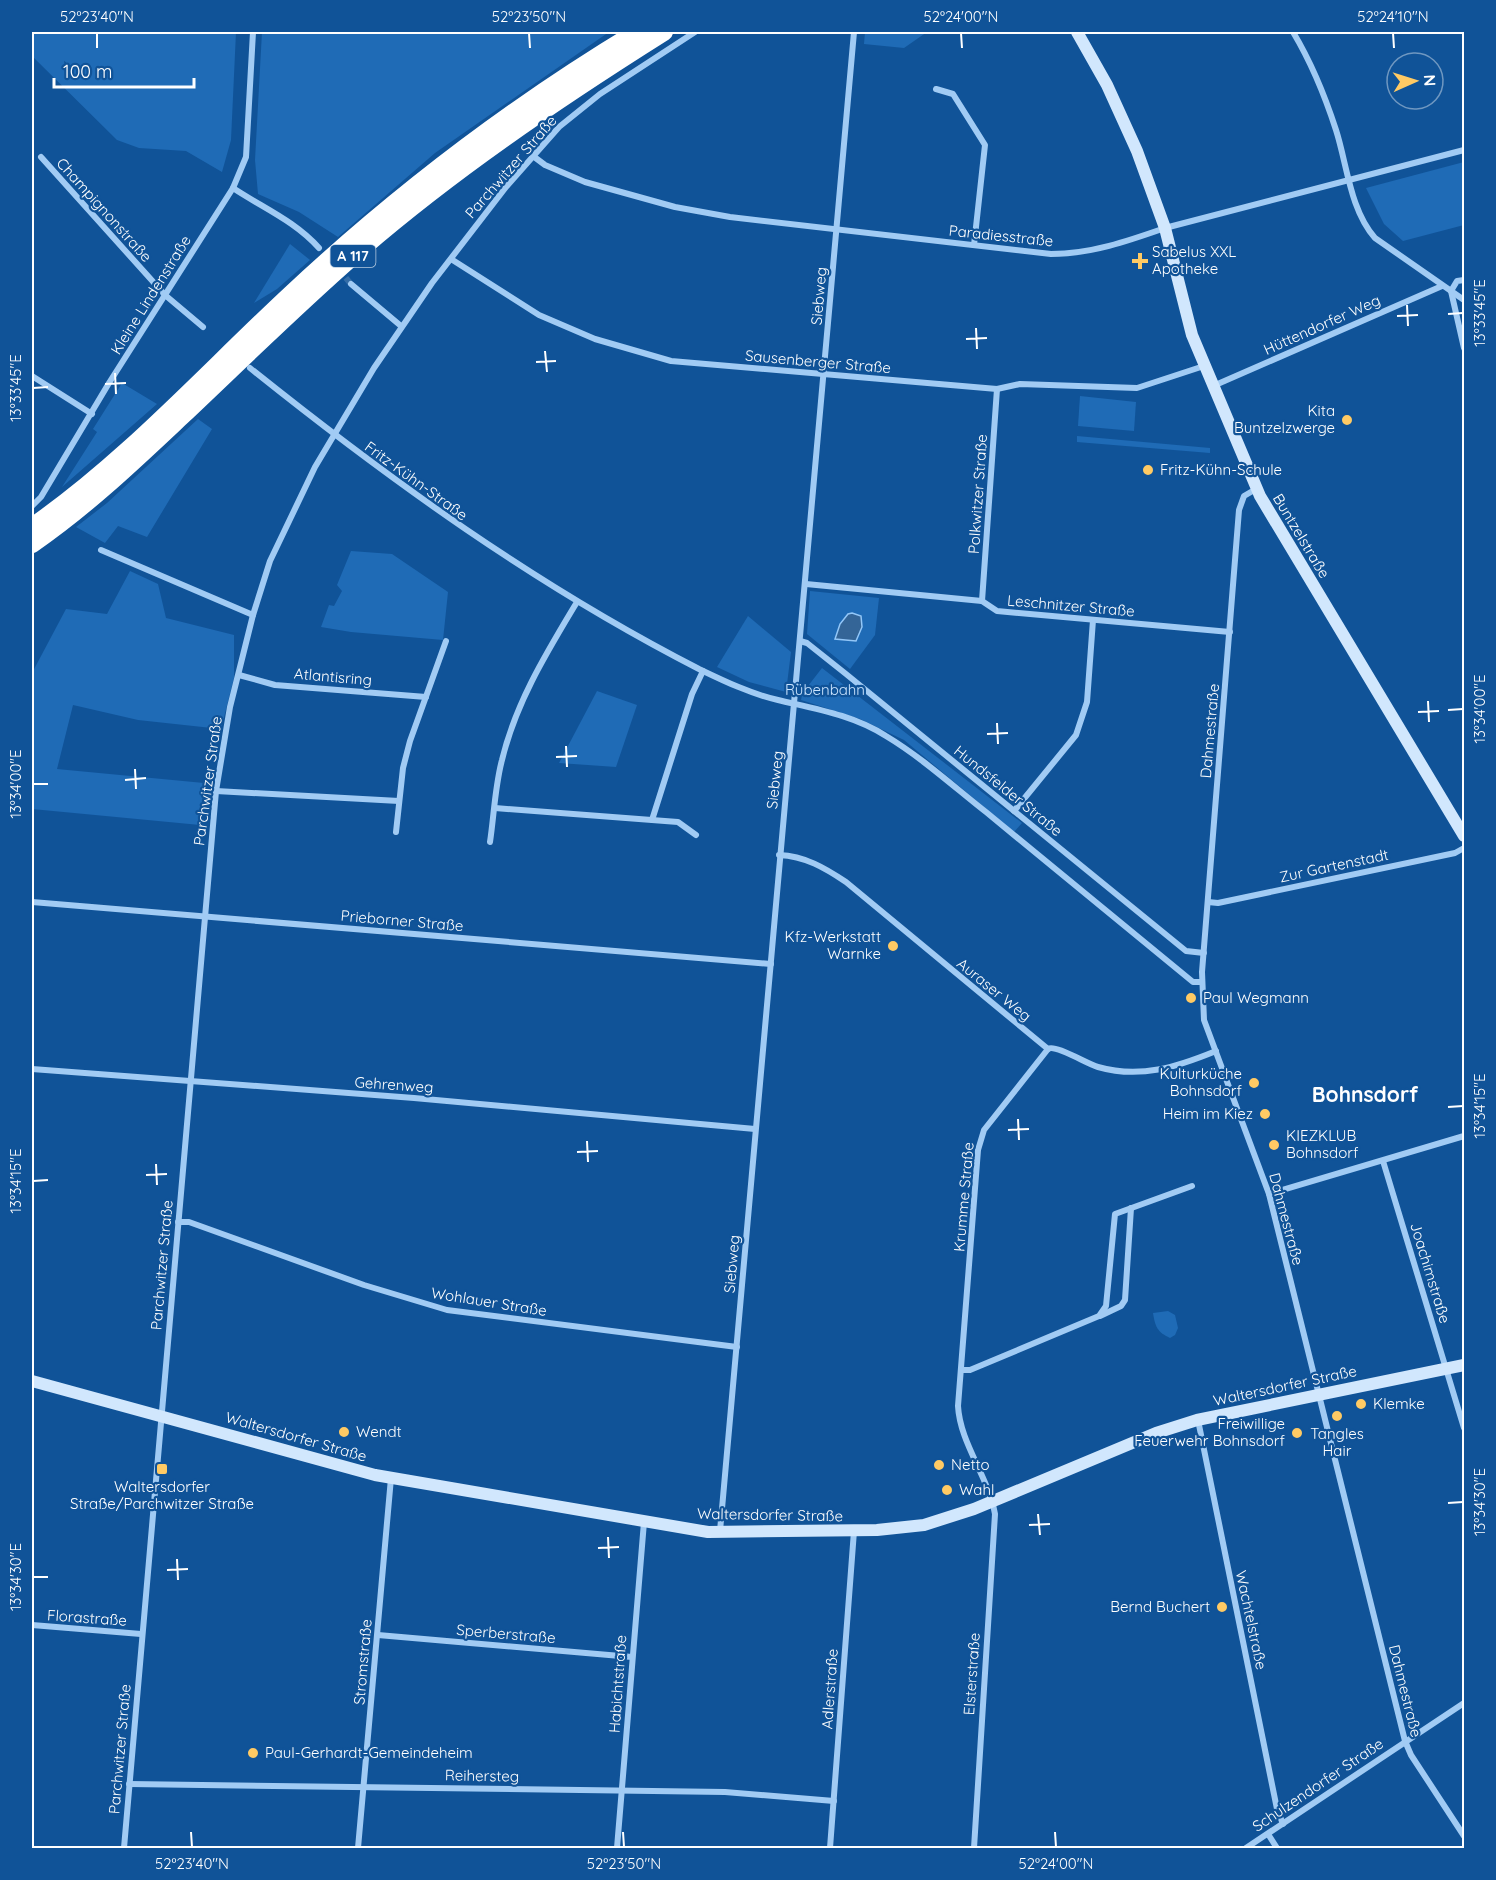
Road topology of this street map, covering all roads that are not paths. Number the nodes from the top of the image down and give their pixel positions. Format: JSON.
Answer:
{"nodes":[{"id":1,"x":253,"y":32,"type":"edge"},
{"id":2,"x":637,"y":32,"type":"edge"},
{"id":3,"x":664,"y":32,"type":"edge"},
{"id":4,"x":695,"y":32,"type":"edge"},
{"id":5,"x":854,"y":32,"type":"edge"},
{"id":6,"x":1077,"y":32,"type":"edge"},
{"id":7,"x":1293,"y":32,"type":"edge"},
{"id":8,"x":936,"y":89,"type":"dead end"},
{"id":9,"x":1464,"y":150,"type":"edge"},
{"id":10,"x":533,"y":156,"type":"junction"},
{"id":11,"x":41,"y":157,"type":"dead end"},
{"id":12,"x":1350,"y":181,"type":"junction"},
{"id":13,"x":233,"y":188,"type":"junction"},
{"id":14,"x":1165,"y":228,"type":"junction"},
{"id":15,"x":836,"y":230,"type":"junction"},
{"id":16,"x":974,"y":245,"type":"junction"},
{"id":17,"x":319,"y":249,"type":"dead end"},
{"id":18,"x":451,"y":259,"type":"junction"},
{"id":19,"x":1464,"y":279,"type":"edge"},
{"id":20,"x":351,"y":284,"type":"tunnel mouth"},
{"id":21,"x":1442,"y":286,"type":"junction"},
{"id":22,"x":1451,"y":291,"type":"junction"},
{"id":23,"x":165,"y":295,"type":"junction"},
{"id":24,"x":1464,"y":300,"type":"edge"},
{"id":25,"x":402,"y":326,"type":"junction"},
{"id":26,"x":203,"y":327,"type":"dead end"},
{"id":27,"x":1464,"y":348,"type":"edge"},
{"id":28,"x":1204,"y":366,"type":"junction"},
{"id":29,"x":249,"y":368,"type":"dead end"},
{"id":30,"x":824,"y":374,"type":"junction"},
{"id":31,"x":32,"y":376,"type":"edge"},
{"id":32,"x":1212,"y":387,"type":"junction"},
{"id":33,"x":997,"y":389,"type":"junction"},
{"id":34,"x":92,"y":414,"type":"junction"},
{"id":35,"x":333,"y":435,"type":"junction"},
{"id":36,"x":1256,"y":489,"type":"junction"},
{"id":37,"x":32,"y":506,"type":"edge"},
{"id":38,"x":32,"y":527,"type":"edge"},
{"id":39,"x":32,"y":544,"type":"edge"},
{"id":40,"x":102,"y":550,"type":"dead end"},
{"id":41,"x":806,"y":584,"type":"junction"},
{"id":42,"x":982,"y":601,"type":"junction"},
{"id":43,"x":577,"y":602,"type":"junction"},
{"id":44,"x":253,"y":615,"type":"junction"},
{"id":45,"x":1093,"y":620,"type":"junction"},
{"id":46,"x":1230,"y":632,"type":"junction"},
{"id":47,"x":446,"y":641,"type":"dead end"},
{"id":48,"x":800,"y":642,"type":"junction"},
{"id":49,"x":703,"y":671,"type":"junction"},
{"id":50,"x":238,"y":675,"type":"junction"},
{"id":51,"x":426,"y":697,"type":"junction"},
{"id":52,"x":794,"y":704,"type":"junction"},
{"id":53,"x":216,"y":791,"type":"junction"},
{"id":54,"x":399,"y":801,"type":"junction"},
{"id":55,"x":495,"y":808,"type":"junction"},
{"id":56,"x":1014,"y":811,"type":"junction"},
{"id":57,"x":652,"y":820,"type":"junction"},
{"id":58,"x":396,"y":832,"type":"dead end"},
{"id":59,"x":696,"y":835,"type":"dead end"},
{"id":60,"x":1464,"y":836,"type":"edge"},
{"id":61,"x":490,"y":842,"type":"dead end"},
{"id":62,"x":1464,"y":848,"type":"edge"},
{"id":63,"x":779,"y":855,"type":"junction"},
{"id":64,"x":32,"y":902,"type":"edge"},
{"id":65,"x":1208,"y":902,"type":"junction"},
{"id":66,"x":204,"y":917,"type":"junction"},
{"id":67,"x":1204,"y":953,"type":"junction"},
{"id":68,"x":771,"y":964,"type":"junction"},
{"id":69,"x":1202,"y":982,"type":"junction"},
{"id":70,"x":1048,"y":1049,"type":"junction"},
{"id":71,"x":1216,"y":1051,"type":"junction"},
{"id":72,"x":32,"y":1070,"type":"edge"},
{"id":73,"x":190,"y":1082,"type":"junction"},
{"id":74,"x":755,"y":1129,"type":"junction"},
{"id":75,"x":1464,"y":1136,"type":"edge"},
{"id":76,"x":1383,"y":1161,"type":"junction"},
{"id":77,"x":1192,"y":1186,"type":"dead end"},
{"id":78,"x":1269,"y":1194,"type":"junction"},
{"id":79,"x":1131,"y":1208,"type":"junction"},
{"id":80,"x":178,"y":1222,"type":"junction"},
{"id":81,"x":1099,"y":1316,"type":"junction"},
{"id":82,"x":736,"y":1347,"type":"junction"},
{"id":83,"x":1464,"y":1365,"type":"edge"},
{"id":84,"x":1446,"y":1369,"type":"junction"},
{"id":85,"x":961,"y":1370,"type":"junction"},
{"id":86,"x":32,"y":1381,"type":"edge"},
{"id":87,"x":1318,"y":1394,"type":"junction"},
{"id":88,"x":161,"y":1415,"type":"junction"},
{"id":89,"x":1197,"y":1420,"type":"junction"},
{"id":90,"x":1464,"y":1428,"type":"edge"},
{"id":91,"x":391,"y":1478,"type":"junction"},
{"id":92,"x":992,"y":1501,"type":"junction"},
{"id":93,"x":644,"y":1522,"type":"junction"},
{"id":94,"x":854,"y":1531,"type":"junction"},
{"id":95,"x":720,"y":1532,"type":"junction"},
{"id":96,"x":32,"y":1625,"type":"edge"},
{"id":97,"x":141,"y":1634,"type":"junction"},
{"id":98,"x":378,"y":1635,"type":"junction"},
{"id":99,"x":632,"y":1657,"type":"junction"},
{"id":100,"x":1464,"y":1703,"type":"edge"},
{"id":101,"x":1405,"y":1741,"type":"junction"},
{"id":102,"x":129,"y":1784,"type":"junction"},
{"id":103,"x":363,"y":1787,"type":"junction"},
{"id":104,"x":622,"y":1790,"type":"junction"},
{"id":105,"x":834,"y":1802,"type":"junction"},
{"id":106,"x":1283,"y":1824,"type":"junction"},
{"id":107,"x":1268,"y":1834,"type":"junction"},
{"id":108,"x":1464,"y":1836,"type":"edge"},
{"id":109,"x":124,"y":1848,"type":"edge"},
{"id":110,"x":358,"y":1848,"type":"edge"},
{"id":111,"x":617,"y":1848,"type":"edge"},
{"id":112,"x":830,"y":1848,"type":"edge"},
{"id":113,"x":974,"y":1848,"type":"edge"},
{"id":114,"x":1245,"y":1848,"type":"edge"},
{"id":115,"x":1277,"y":1848,"type":"edge"}],
"edges":[{"from":1,"to":13,"type":"street","name":"Kleine Lindenstraße"},
{"from":2,"to":38,"type":"highway","number":"A 117"},
{"from":3,"to":39,"type":"highway","number":"A 117"},
{"from":4,"to":10,"type":"street","name":"Parchwitzer Straße"},
{"from":5,"to":15,"type":"street","name":"Siebweg"},
{"from":6,"to":14,"type":"street","name":"Buntzelstraße"},
{"from":7,"to":12,"type":"street"},
{"from":8,"to":16,"type":"street"},
{"from":9,"to":12,"type":"street","name":"Paradiesstraße"},
{"from":10,"to":15,"type":"street","name":"Paradiesstraße"},
{"from":10,"to":18,"type":"street","name":"Parchwitzer Straße"},
{"from":11,"to":23,"type":"street","name":"Champignonstraße"},
{"from":12,"to":14,"type":"street","name":"Paradiesstraße"},
{"from":12,"to":21,"type":"street"},
{"from":13,"to":17,"type":"street"},
{"from":13,"to":23,"type":"street","name":"Kleine Lindenstraße"},
{"from":14,"to":16,"type":"street","name":"Paradiesstraße"},
{"from":14,"to":28,"type":"street","name":"Buntzelstraße"},
{"from":15,"to":16,"type":"street","name":"Paradiesstraße"},
{"from":15,"to":30,"type":"street","name":"Siebweg"},
{"from":18,"to":25,"type":"street","name":"Parchwitzer Straße"},
{"from":18,"to":30,"type":"street","name":"Sausenberger Straße"},
{"from":19,"to":22,"type":"street"},
{"from":20,"to":25,"type":"street"},
{"from":21,"to":22,"type":"street"},
{"from":21,"to":32,"type":"street","name":"Hüttendorfer Weg"},
{"from":22,"to":24,"type":"street"},
{"from":22,"to":27,"type":"street"},
{"from":23,"to":26,"type":"street","name":"Champignonstraße"},
{"from":23,"to":34,"type":"street","name":"Kleine Lindenstraße"},
{"from":25,"to":35,"type":"street","name":"Parchwitzer Straße"},
{"from":28,"to":32,"type":"street","name":"Buntzelstraße"},
{"from":28,"to":33,"type":"street","name":"Sausenberger Straße"},
{"from":29,"to":35,"type":"street","name":"Fritz-Kühn-Straße"},
{"from":30,"to":33,"type":"street","name":"Sausenberger Straße"},
{"from":30,"to":41,"type":"street","name":"Siebweg"},
{"from":31,"to":34,"type":"street"},
{"from":32,"to":36,"type":"street","name":"Buntzelstraße"},
{"from":33,"to":42,"type":"street","name":"Polkwitzer Straße"},
{"from":34,"to":37,"type":"street","name":"Kleine Lindenstraße"},
{"from":35,"to":43,"type":"street","name":"Fritz-Kühn-Straße"},
{"from":35,"to":44,"type":"street","name":"Parchwitzer Straße"},
{"from":36,"to":46,"type":"street","name":"Dahmestraße"},
{"from":36,"to":60,"type":"street","name":"Buntzelstraße"},
{"from":40,"to":44,"type":"street"},
{"from":41,"to":42,"type":"street","name":"Leschnitzer Straße"},
{"from":41,"to":48,"type":"street","name":"Siebweg"},
{"from":42,"to":45,"type":"street","name":"Leschnitzer Straße"},
{"from":43,"to":49,"type":"street","name":"Fritz-Kühn-Straße"},
{"from":43,"to":55,"type":"street"},
{"from":44,"to":50,"type":"street","name":"Parchwitzer Straße"},
{"from":45,"to":46,"type":"street","name":"Leschnitzer Straße"},
{"from":45,"to":56,"type":"street"},
{"from":46,"to":65,"type":"street","name":"Dahmestraße"},
{"from":47,"to":51,"type":"street"},
{"from":48,"to":52,"type":"street","name":"Siebweg"},
{"from":48,"to":56,"type":"street","name":"Hundsfelder Straße"},
{"from":49,"to":52,"type":"street","name":"Fritz-Kühn-Straße"},
{"from":49,"to":57,"type":"street"},
{"from":50,"to":51,"type":"street","name":"Atlantisring"},
{"from":50,"to":53,"type":"street","name":"Parchwitzer Straße"},
{"from":51,"to":54,"type":"street"},
{"from":52,"to":63,"type":"street","name":"Siebweg"},
{"from":52,"to":69,"type":"street","name":"Hundsfelder Straße"},
{"from":53,"to":54,"type":"street"},
{"from":53,"to":66,"type":"street","name":"Parchwitzer Straße"},
{"from":54,"to":58,"type":"street"},
{"from":55,"to":57,"type":"street"},
{"from":55,"to":61,"type":"street"},
{"from":56,"to":67,"type":"street","name":"Hundsfelder Straße"},
{"from":57,"to":59,"type":"street"},
{"from":62,"to":65,"type":"street","name":"Zur Gartenstadt"},
{"from":63,"to":68,"type":"street","name":"Siebweg"},
{"from":63,"to":70,"type":"street","name":"Auraser Weg"},
{"from":64,"to":66,"type":"street","name":"Prieborner Straße"},
{"from":65,"to":67,"type":"street","name":"Dahmestraße"},
{"from":66,"to":68,"type":"street","name":"Prieborner Straße"},
{"from":66,"to":73,"type":"street","name":"Parchwitzer Straße"},
{"from":67,"to":69,"type":"street","name":"Dahmestraße"},
{"from":68,"to":74,"type":"street","name":"Siebweg"},
{"from":69,"to":71,"type":"street","name":"Dahmestraße"},
{"from":70,"to":71,"type":"street","name":"Auraser Weg"},
{"from":70,"to":85,"type":"street","name":"Krumme Straße"},
{"from":71,"to":78,"type":"street","name":"Dahmestraße"},
{"from":72,"to":73,"type":"street","name":"Gehrenweg"},
{"from":73,"to":74,"type":"street","name":"Gehrenweg"},
{"from":73,"to":80,"type":"street","name":"Parchwitzer Straße"},
{"from":74,"to":82,"type":"street","name":"Siebweg"},
{"from":75,"to":76,"type":"street"},
{"from":76,"to":78,"type":"street"},
{"from":76,"to":84,"type":"street","name":"Joachimstraße"},
{"from":77,"to":79,"type":"street"},
{"from":78,"to":87,"type":"street","name":"Dahmestraße"},
{"from":79,"to":81,"type":"street"},
{"from":79,"to":81,"type":"street"},
{"from":80,"to":82,"type":"street","name":"Wohlauer Straße"},
{"from":80,"to":88,"type":"street","name":"Parchwitzer Straße"},
{"from":81,"to":85,"type":"street"},
{"from":82,"to":95,"type":"street","name":"Siebweg"},
{"from":83,"to":84,"type":"street","name":"Waltersdorfer Straße"},
{"from":84,"to":87,"type":"street","name":"Waltersdorfer Straße"},
{"from":84,"to":90,"type":"street","name":"Joachimstraße"},
{"from":85,"to":92,"type":"street","name":"Krumme Straße"},
{"from":86,"to":88,"type":"street","name":"Waltersdorfer Straße"},
{"from":87,"to":89,"type":"street","name":"Waltersdorfer Straße"},
{"from":87,"to":101,"type":"street","name":"Dahmestraße"},
{"from":88,"to":91,"type":"street","name":"Waltersdorfer Straße"},
{"from":88,"to":97,"type":"street","name":"Parchwitzer Straße"},
{"from":89,"to":92,"type":"street","name":"Waltersdorfer Straße"},
{"from":89,"to":106,"type":"street","name":"Wachtelstraße"},
{"from":91,"to":93,"type":"street","name":"Waltersdorfer Straße"},
{"from":91,"to":98,"type":"street","name":"Stromstraße"},
{"from":92,"to":94,"type":"street","name":"Waltersdorfer Straße"},
{"from":92,"to":113,"type":"street","name":"Elsterstraße"},
{"from":93,"to":95,"type":"street","name":"Waltersdorfer Straße"},
{"from":93,"to":99,"type":"street","name":"Habichtstraße"},
{"from":94,"to":95,"type":"street","name":"Waltersdorfer Straße"},
{"from":94,"to":105,"type":"street","name":"Adlerstraße"},
{"from":96,"to":97,"type":"street","name":"Florastraße"},
{"from":97,"to":102,"type":"street","name":"Parchwitzer Straße"},
{"from":98,"to":99,"type":"street","name":"Sperberstraße"},
{"from":98,"to":103,"type":"street","name":"Stromstraße"},
{"from":99,"to":104,"type":"street","name":"Habichtstraße"},
{"from":100,"to":101,"type":"street","name":"Schulzendorfer Straße"},
{"from":101,"to":106,"type":"street","name":"Schulzendorfer Straße"},
{"from":101,"to":108,"type":"street","name":"Dahmestraße"},
{"from":102,"to":103,"type":"street","name":"Reihersteg"},
{"from":102,"to":109,"type":"street","name":"Parchwitzer Straße"},
{"from":103,"to":104,"type":"street","name":"Reihersteg"},
{"from":103,"to":110,"type":"street","name":"Stromstraße"},
{"from":104,"to":105,"type":"street","name":"Reihersteg"},
{"from":104,"to":111,"type":"street","name":"Habichtstraße"},
{"from":105,"to":112,"type":"street","name":"Adlerstraße"},
{"from":106,"to":107,"type":"street","name":"Schulzendorfer Straße"},
{"from":107,"to":114,"type":"street","name":"Schulzendorfer Straße"},
{"from":107,"to":115,"type":"street"}]}
